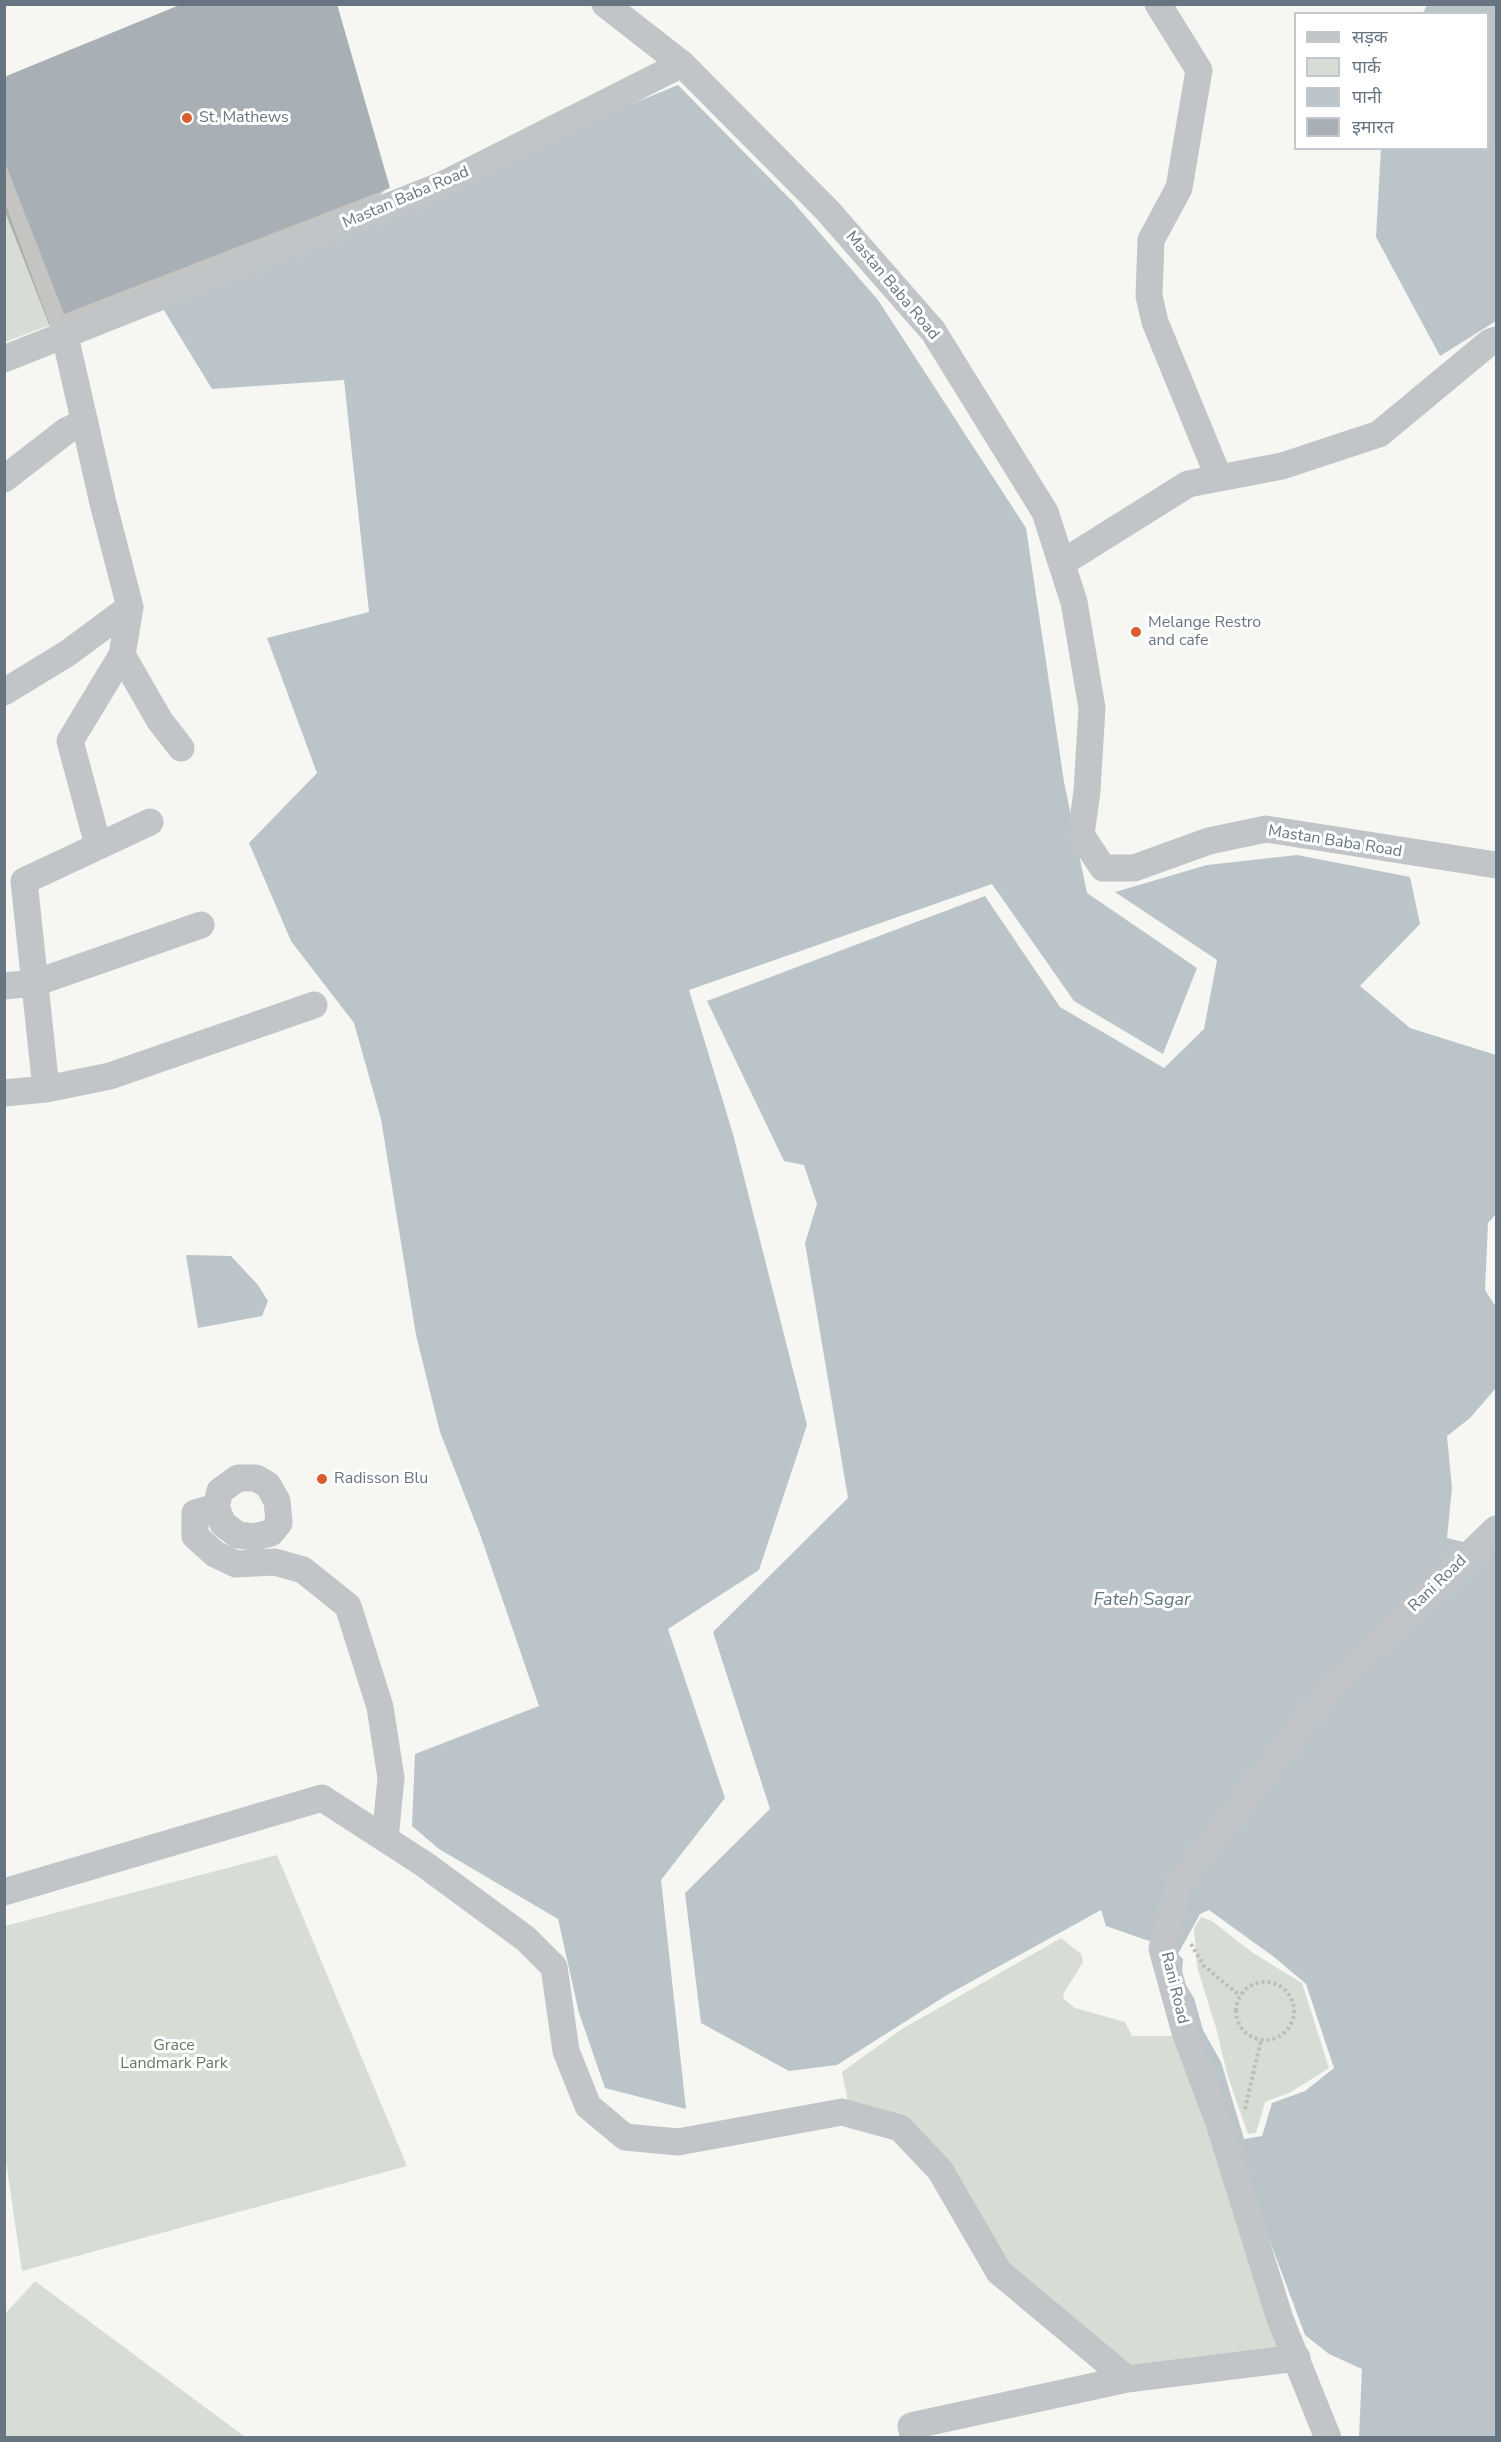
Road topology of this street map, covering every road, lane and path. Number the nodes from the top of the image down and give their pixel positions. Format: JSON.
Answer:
{"nodes":[{"id":1,"x":604,"y":4,"type":"edge"},
{"id":2,"x":1158,"y":4,"type":"edge"},
{"id":3,"x":682,"y":64,"type":"junction"},
{"id":4,"x":65,"y":336,"type":"junction"},
{"id":5,"x":1497,"y":340,"type":"edge"},
{"id":6,"x":4,"y":360,"type":"edge"},
{"id":7,"x":85,"y":422,"type":"junction"},
{"id":8,"x":1219,"y":478,"type":"junction"},
{"id":9,"x":4,"y":479,"type":"edge"},
{"id":10,"x":1062,"y":563,"type":"junction"},
{"id":11,"x":129,"y":607,"type":"junction"},
{"id":12,"x":123,"y":655,"type":"junction"},
{"id":13,"x":4,"y":692,"type":"edge"},
{"id":14,"x":181,"y":747,"type":"dead end"},
{"id":15,"x":150,"y":822,"type":"dead end"},
{"id":16,"x":98,"y":845,"type":"junction"},
{"id":17,"x":1497,"y":866,"type":"edge"},
{"id":18,"x":14,"y":880,"type":"edge"},
{"id":19,"x":201,"y":925,"type":"dead end"},
{"id":20,"x":35,"y":983,"type":"junction"},
{"id":21,"x":4,"y":986,"type":"edge"},
{"id":22,"x":314,"y":1005,"type":"dead end"},
{"id":23,"x":46,"y":1089,"type":"junction"},
{"id":24,"x":4,"y":1093,"type":"edge"},
{"id":25,"x":216,"y":1506,"type":"dead end"},
{"id":26,"x":1497,"y":1529,"type":"edge"},
{"id":27,"x":385,"y":1839,"type":"junction"},
{"id":28,"x":4,"y":1892,"type":"edge"},
{"id":29,"x":1191,"y":1944,"type":"dead end"},
{"id":30,"x":1240,"y":1996,"type":"junction"},
{"id":31,"x":1261,"y":2040,"type":"junction"},
{"id":32,"x":1245,"y":2109,"type":"dead end"},
{"id":33,"x":1297,"y":2358,"type":"junction"},
{"id":34,"x":1127,"y":2379,"type":"junction"},
{"id":35,"x":914,"y":2438,"type":"edge"},
{"id":36,"x":1328,"y":2438,"type":"edge"}],
"edges":[{"from":1,"to":3,"type":"street"},
{"from":2,"to":8,"type":"street"},
{"from":3,"to":4,"type":"street","name":"Mastan Baba Road"},
{"from":3,"to":10,"type":"street","name":"Mastan Baba Road"},
{"from":4,"to":6,"type":"street","name":"Mastan Baba Road"},
{"from":4,"to":7,"type":"street"},
{"from":5,"to":8,"type":"street"},
{"from":7,"to":9,"type":"street"},
{"from":7,"to":11,"type":"street"},
{"from":8,"to":10,"type":"street"},
{"from":10,"to":17,"type":"street","name":"Mastan Baba Road"},
{"from":11,"to":12,"type":"street"},
{"from":11,"to":13,"type":"street"},
{"from":12,"to":14,"type":"street"},
{"from":12,"to":16,"type":"street"},
{"from":15,"to":16,"type":"street"},
{"from":16,"to":18,"type":"street"},
{"from":18,"to":20,"type":"street"},
{"from":19,"to":20,"type":"street"},
{"from":20,"to":21,"type":"street"},
{"from":20,"to":23,"type":"street"},
{"from":22,"to":23,"type":"street"},
{"from":23,"to":24,"type":"street"},
{"from":25,"to":27,"type":"street"},
{"from":26,"to":33,"type":"street","name":"Rani Road"},
{"from":27,"to":28,"type":"street"},
{"from":27,"to":34,"type":"street"},
{"from":29,"to":30,"type":"path"},
{"from":30,"to":31,"type":"path"},
{"from":30,"to":31,"type":"path"},
{"from":31,"to":32,"type":"path"},
{"from":33,"to":34,"type":"street"},
{"from":33,"to":36,"type":"street","name":"Rani Road"},
{"from":34,"to":35,"type":"street"}]}
